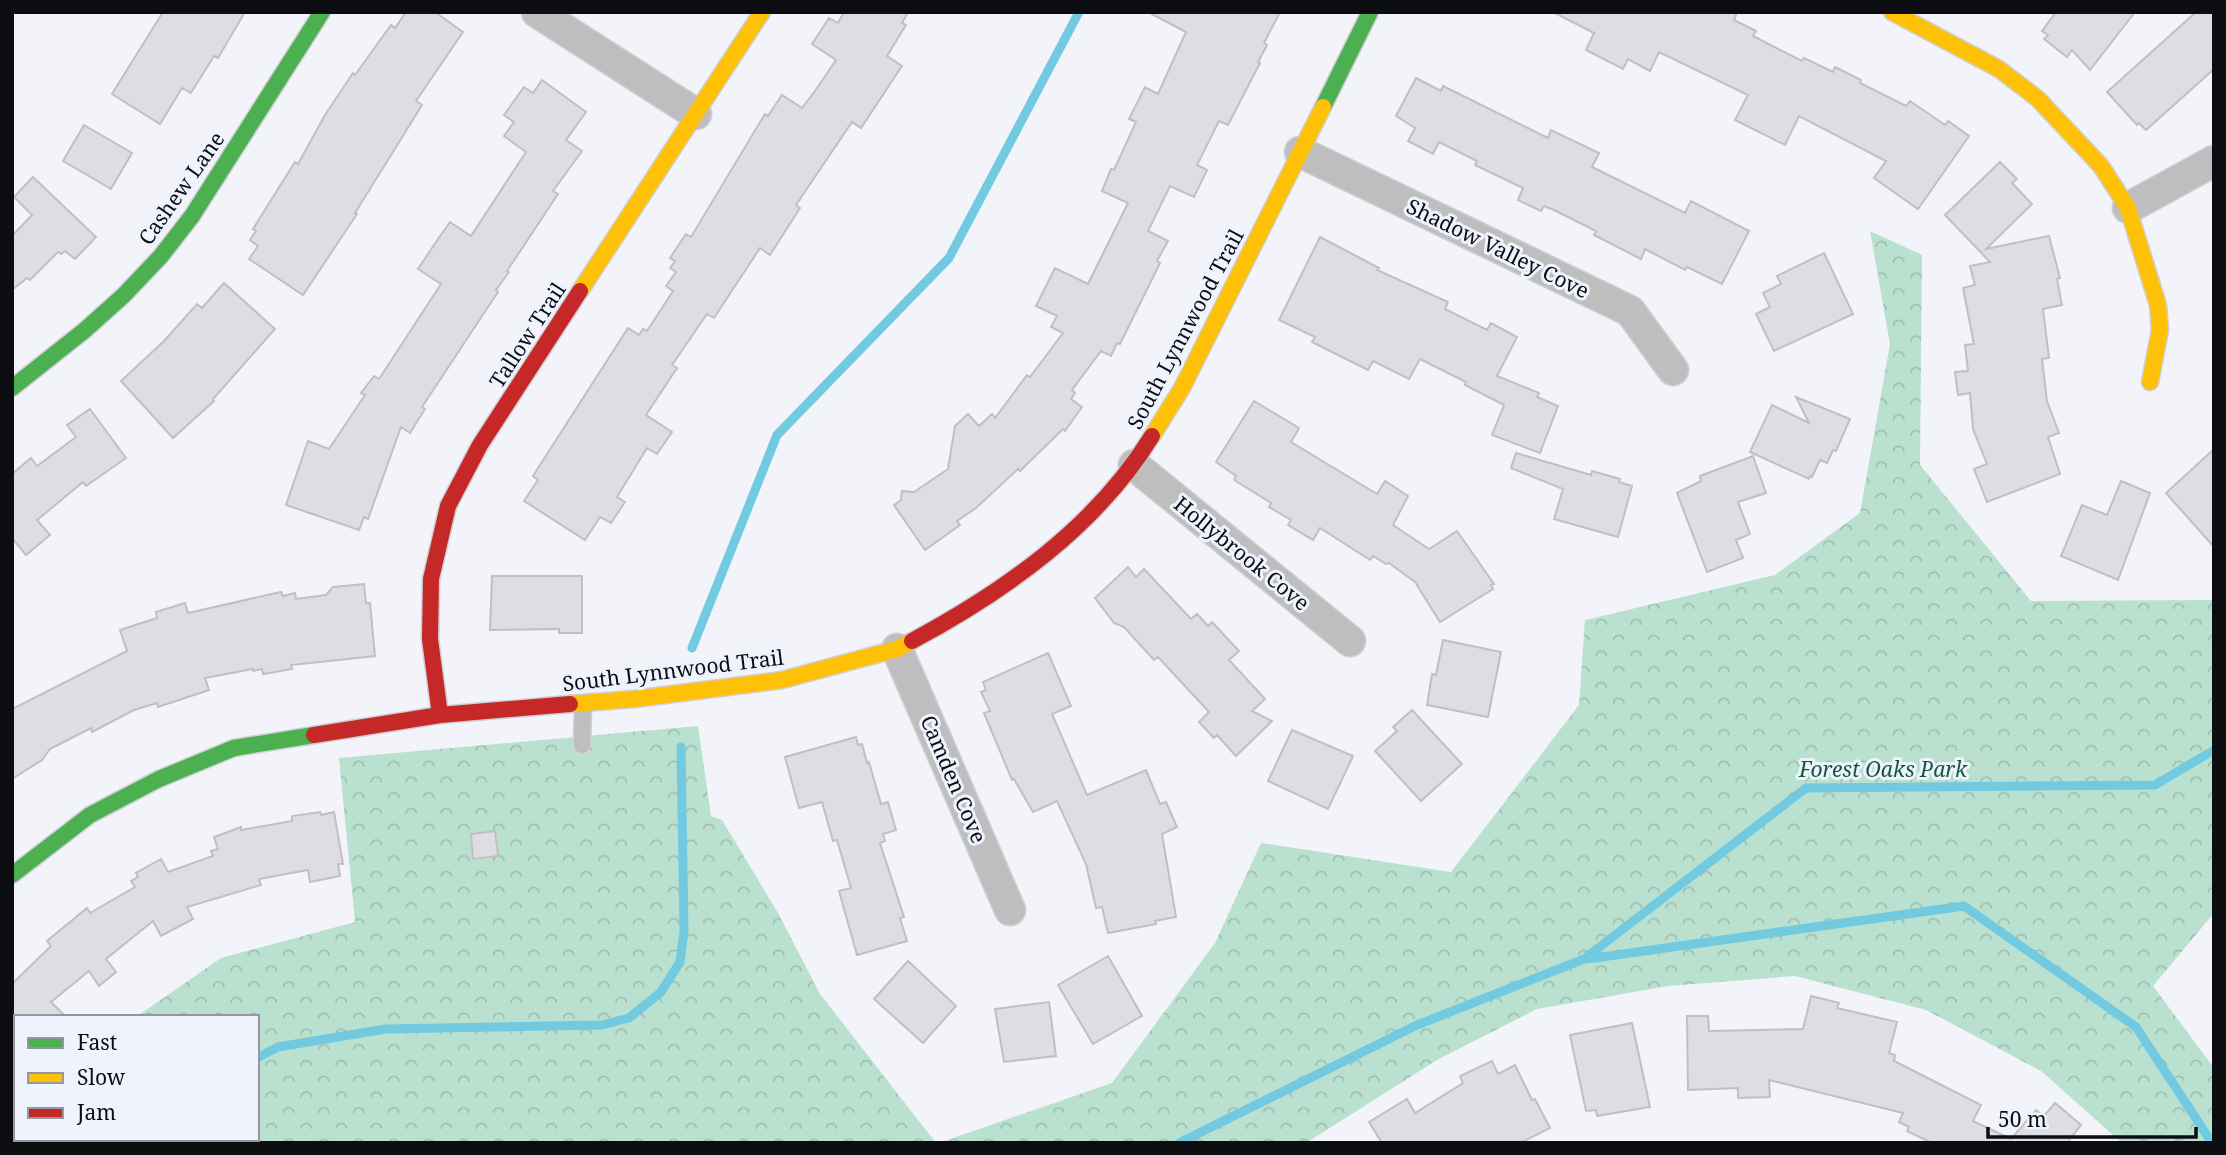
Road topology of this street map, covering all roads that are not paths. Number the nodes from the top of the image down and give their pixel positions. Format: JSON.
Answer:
{"nodes":[{"id":1,"x":322,"y":12,"type":"edge"},
{"id":2,"x":537,"y":12,"type":"edge"},
{"id":3,"x":762,"y":12,"type":"edge"},
{"id":4,"x":1370,"y":12,"type":"edge"},
{"id":5,"x":1892,"y":12,"type":"edge"},
{"id":6,"x":696,"y":114,"type":"junction"},
{"id":7,"x":1300,"y":152,"type":"junction"},
{"id":8,"x":2214,"y":161,"type":"edge"},
{"id":9,"x":2128,"y":208,"type":"junction"},
{"id":10,"x":1673,"y":370,"type":"dead end"},
{"id":11,"x":2150,"y":382,"type":"dead end"},
{"id":12,"x":12,"y":388,"type":"edge"},
{"id":13,"x":1134,"y":465,"type":"junction"},
{"id":14,"x":1350,"y":640,"type":"dead end"},
{"id":15,"x":897,"y":649,"type":"junction"},
{"id":16,"x":583,"y":704,"type":"junction"},
{"id":17,"x":440,"y":715,"type":"junction"},
{"id":18,"x":582,"y":745,"type":"dead end"},
{"id":19,"x":12,"y":875,"type":"edge"},
{"id":20,"x":1010,"y":910,"type":"dead end"}],
"edges":[{"from":1,"to":12,"type":"street","name":"Cashew Lane"},
{"from":2,"to":6,"type":"street"},
{"from":3,"to":6,"type":"street","name":"Tallow Trail"},
{"from":4,"to":7,"type":"street","name":"South Lynnwood Trail"},
{"from":5,"to":9,"type":"street"},
{"from":6,"to":17,"type":"street","name":"Tallow Trail"},
{"from":7,"to":10,"type":"street","name":"Shadow Valley Cove"},
{"from":7,"to":13,"type":"street","name":"South Lynnwood Trail"},
{"from":8,"to":9,"type":"street"},
{"from":9,"to":11,"type":"street"},
{"from":13,"to":14,"type":"street","name":"Hollybrook Cove"},
{"from":13,"to":15,"type":"street","name":"South Lynnwood Trail"},
{"from":15,"to":16,"type":"street","name":"South Lynnwood Trail"},
{"from":15,"to":20,"type":"street","name":"Camden Cove"},
{"from":16,"to":17,"type":"street","name":"South Lynnwood Trail"},
{"from":16,"to":18,"type":"lane"},
{"from":17,"to":19,"type":"street","name":"South Lynnwood Trail"}]}
